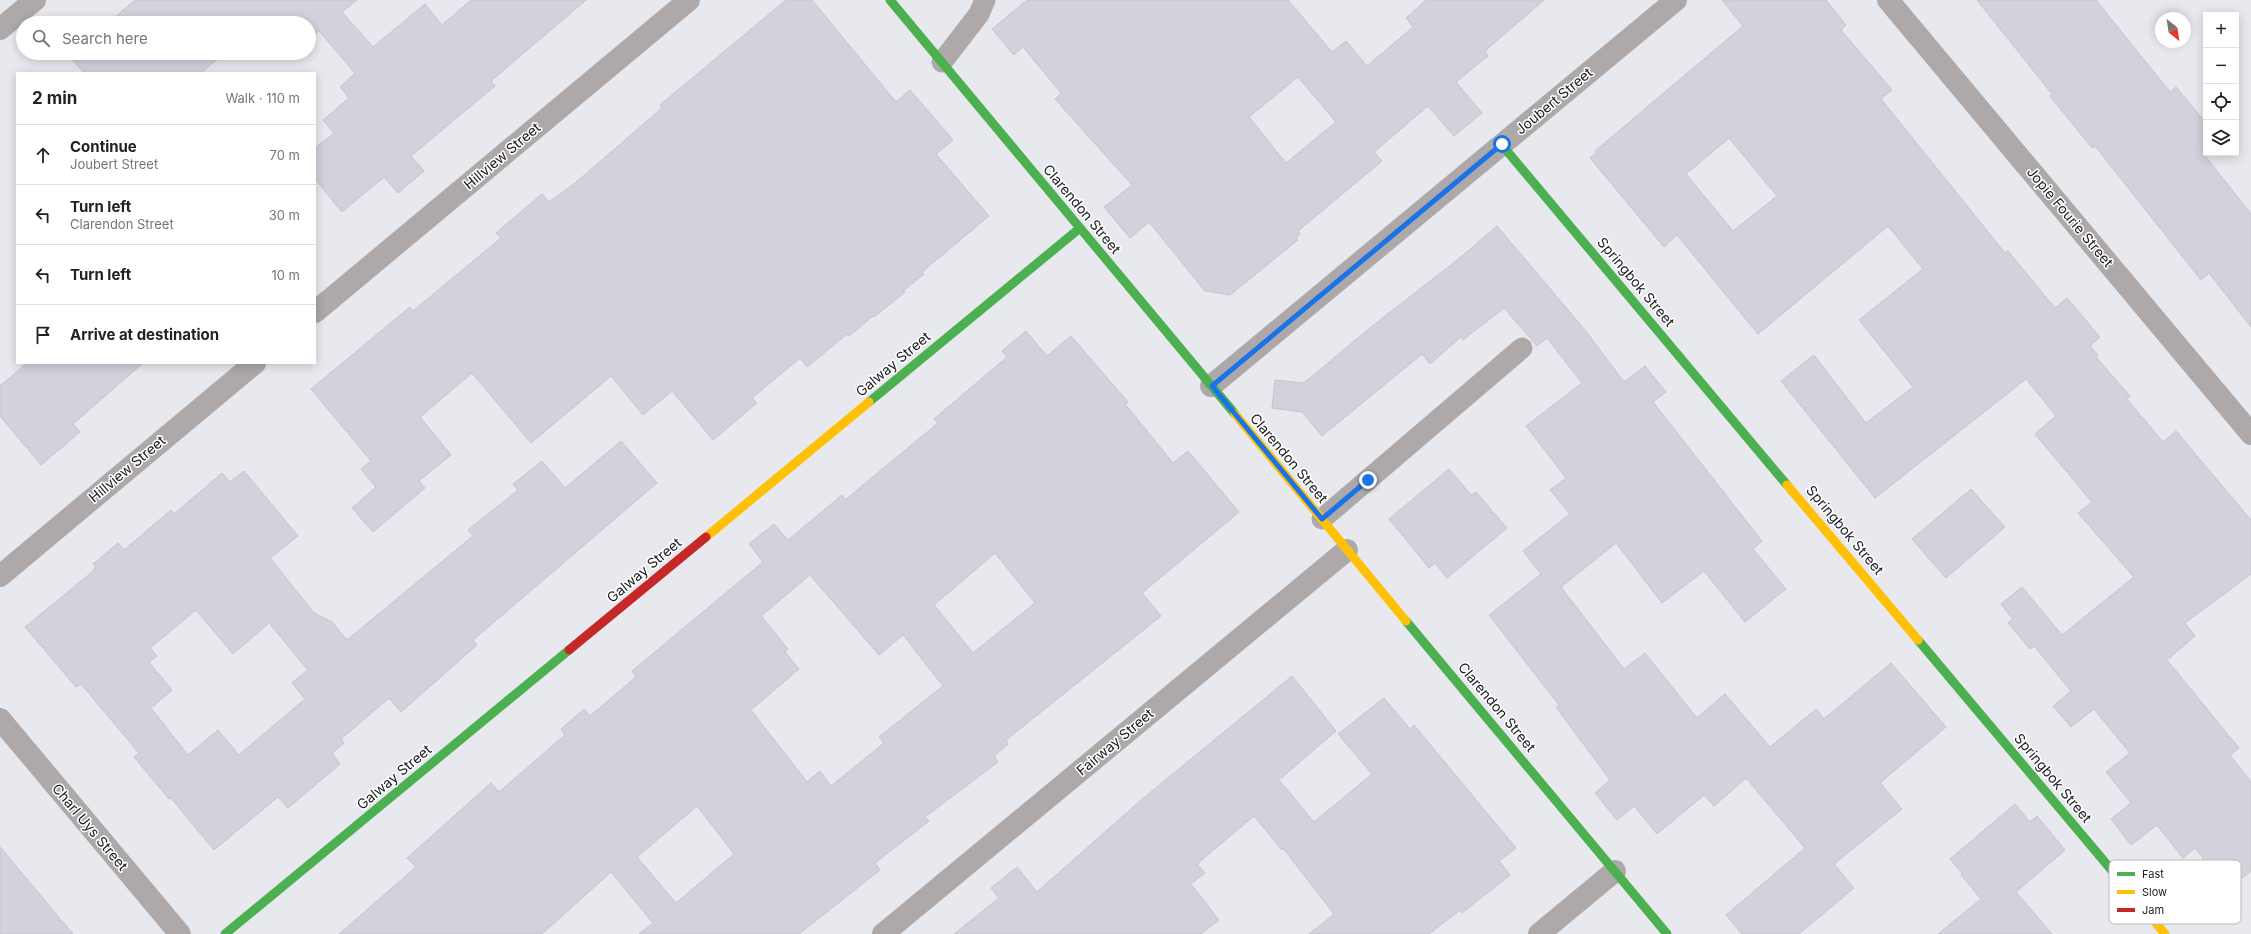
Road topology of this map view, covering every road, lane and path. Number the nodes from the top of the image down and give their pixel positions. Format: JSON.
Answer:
{"nodes":[{"id":1,"x":35,"y":0,"type":"edge"},
{"id":2,"x":689,"y":0,"type":"edge"},
{"id":3,"x":890,"y":0,"type":"edge"},
{"id":4,"x":985,"y":0,"type":"edge"},
{"id":5,"x":1676,"y":0,"type":"edge"},
{"id":6,"x":1888,"y":0,"type":"edge"},
{"id":7,"x":0,"y":29,"type":"edge"},
{"id":8,"x":942,"y":62,"type":"junction"},
{"id":9,"x":1502,"y":144,"type":"junction"},
{"id":10,"x":1080,"y":228,"type":"junction"},
{"id":11,"x":316,"y":311,"type":"edge"},
{"id":12,"x":1522,"y":348,"type":"dead end"},
{"id":13,"x":253,"y":364,"type":"edge"},
{"id":14,"x":1212,"y":386,"type":"junction"},
{"id":15,"x":2251,"y":434,"type":"edge"},
{"id":16,"x":1322,"y":519,"type":"junction"},
{"id":17,"x":1347,"y":550,"type":"junction"},
{"id":18,"x":0,"y":576,"type":"edge"},
{"id":19,"x":0,"y":719,"type":"edge"},
{"id":20,"x":2109,"y":866,"type":"edge"},
{"id":21,"x":1615,"y":871,"type":"junction"},
{"id":22,"x":2158,"y":924,"type":"edge"},
{"id":23,"x":180,"y":934,"type":"edge"},
{"id":24,"x":226,"y":934,"type":"edge"},
{"id":25,"x":883,"y":934,"type":"edge"},
{"id":26,"x":1539,"y":934,"type":"edge"},
{"id":27,"x":1667,"y":934,"type":"edge"},
{"id":28,"x":2166,"y":934,"type":"edge"}],
"edges":[{"from":1,"to":7,"type":"street"},
{"from":2,"to":11,"type":"street","name":"Hillview Street"},
{"from":3,"to":8,"type":"street","name":"Clarendon Street"},
{"from":4,"to":8,"type":"lane"},
{"from":5,"to":9,"type":"street","name":"Joubert Street"},
{"from":6,"to":15,"type":"street","name":"Jopie Fourie Street"},
{"from":8,"to":10,"type":"street","name":"Clarendon Street"},
{"from":9,"to":14,"type":"street","name":"Joubert Street"},
{"from":9,"to":20,"type":"street","name":"Springbok Street"},
{"from":10,"to":14,"type":"street","name":"Clarendon Street"},
{"from":10,"to":24,"type":"street","name":"Galway Street"},
{"from":12,"to":16,"type":"lane"},
{"from":13,"to":18,"type":"street","name":"Hillview Street"},
{"from":14,"to":16,"type":"street","name":"Clarendon Street"},
{"from":16,"to":17,"type":"street","name":"Clarendon Street"},
{"from":17,"to":21,"type":"street","name":"Clarendon Street"},
{"from":17,"to":25,"type":"street","name":"Fairway Street"},
{"from":19,"to":23,"type":"street","name":"Charl Uys Street"},
{"from":21,"to":26,"type":"street"},
{"from":21,"to":27,"type":"street","name":"Clarendon Street"},
{"from":22,"to":28,"type":"street","name":"Springbok Street"}]}
